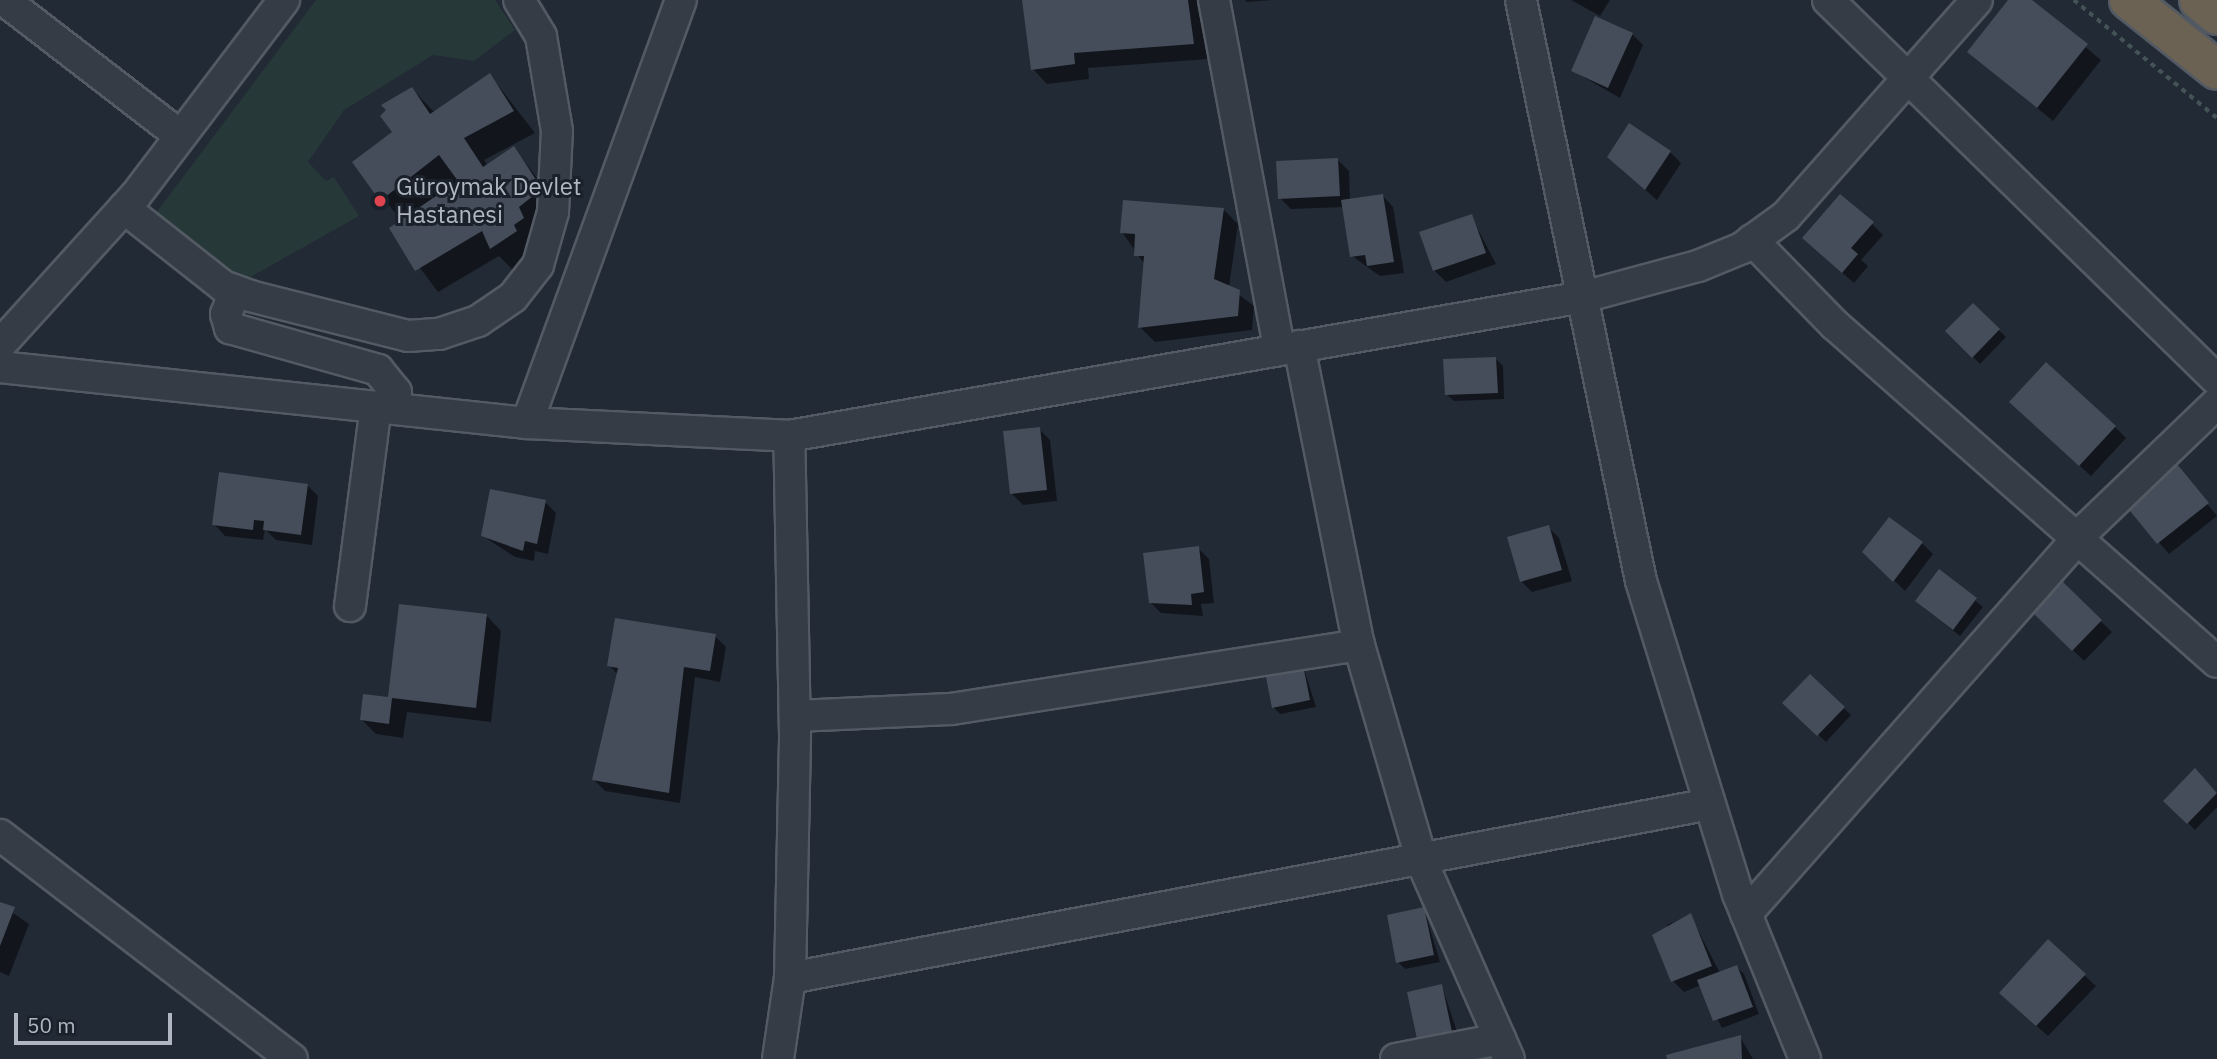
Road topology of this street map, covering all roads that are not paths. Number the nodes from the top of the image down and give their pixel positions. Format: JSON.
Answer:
{"nodes":[{"id":1,"x":4,"y":0,"type":"edge"},
{"id":2,"x":284,"y":0,"type":"edge"},
{"id":3,"x":519,"y":0,"type":"edge"},
{"id":4,"x":681,"y":0,"type":"edge"},
{"id":5,"x":1214,"y":0,"type":"edge"},
{"id":6,"x":1521,"y":0,"type":"edge"},
{"id":7,"x":1828,"y":0,"type":"edge"},
{"id":8,"x":1977,"y":0,"type":"edge"},
{"id":9,"x":2129,"y":0,"type":"edge"},
{"id":10,"x":2199,"y":0,"type":"edge"},
{"id":11,"x":2217,"y":15,"type":"edge"},
{"id":12,"x":2217,"y":70,"type":"edge"},
{"id":13,"x":1909,"y":75,"type":"junction"},
{"id":14,"x":179,"y":135,"type":"junction"},
{"id":15,"x":124,"y":208,"type":"junction"},
{"id":16,"x":1752,"y":240,"type":"junction"},
{"id":17,"x":235,"y":291,"type":"junction"},
{"id":18,"x":1583,"y":297,"type":"junction"},
{"id":19,"x":1,"y":347,"type":"edge"},
{"id":20,"x":1289,"y":347,"type":"junction"},
{"id":21,"x":2217,"y":380,"type":"edge"},
{"id":22,"x":2217,"y":403,"type":"edge"},
{"id":23,"x":385,"y":408,"type":"junction"},
{"id":24,"x":527,"y":423,"type":"junction"},
{"id":25,"x":789,"y":436,"type":"junction"},
{"id":26,"x":2079,"y":537,"type":"junction"},
{"id":27,"x":350,"y":606,"type":"dead end"},
{"id":28,"x":1359,"y":645,"type":"junction"},
{"id":29,"x":2217,"y":662,"type":"edge"},
{"id":30,"x":794,"y":716,"type":"junction"},
{"id":31,"x":1710,"y":804,"type":"junction"},
{"id":32,"x":0,"y":835,"type":"edge"},
{"id":33,"x":1422,"y":862,"type":"junction"},
{"id":34,"x":1746,"y":914,"type":"junction"},
{"id":35,"x":790,"y":978,"type":"junction"},
{"id":36,"x":1504,"y":1049,"type":"edge"},
{"id":37,"x":292,"y":1059,"type":"edge"},
{"id":38,"x":778,"y":1059,"type":"edge"},
{"id":39,"x":1396,"y":1059,"type":"edge"},
{"id":40,"x":1805,"y":1059,"type":"edge"}],
"edges":[{"from":1,"to":14,"type":"street"},
{"from":2,"to":14,"type":"street"},
{"from":3,"to":17,"type":"street"},
{"from":4,"to":24,"type":"street"},
{"from":5,"to":20,"type":"street"},
{"from":6,"to":18,"type":"street"},
{"from":7,"to":13,"type":"street"},
{"from":8,"to":13,"type":"street"},
{"from":9,"to":12,"type":"highway"},
{"from":10,"to":11,"type":"highway"},
{"from":13,"to":16,"type":"street"},
{"from":13,"to":21,"type":"street"},
{"from":14,"to":15,"type":"street"},
{"from":15,"to":17,"type":"street"},
{"from":15,"to":19,"type":"street"},
{"from":16,"to":18,"type":"street"},
{"from":16,"to":26,"type":"street"},
{"from":17,"to":23,"type":"street"},
{"from":18,"to":20,"type":"street"},
{"from":18,"to":31,"type":"street"},
{"from":19,"to":23,"type":"street"},
{"from":20,"to":25,"type":"street"},
{"from":20,"to":28,"type":"street"},
{"from":22,"to":26,"type":"street"},
{"from":23,"to":24,"type":"street"},
{"from":23,"to":27,"type":"street"},
{"from":24,"to":25,"type":"street"},
{"from":25,"to":30,"type":"street"},
{"from":26,"to":29,"type":"street"},
{"from":26,"to":34,"type":"street"},
{"from":28,"to":30,"type":"street"},
{"from":28,"to":33,"type":"street"},
{"from":30,"to":35,"type":"street"},
{"from":31,"to":33,"type":"street"},
{"from":31,"to":34,"type":"street"},
{"from":32,"to":37,"type":"street"},
{"from":33,"to":35,"type":"street"},
{"from":33,"to":36,"type":"street"},
{"from":34,"to":40,"type":"street"},
{"from":35,"to":38,"type":"street"},
{"from":36,"to":39,"type":"street"}]}
